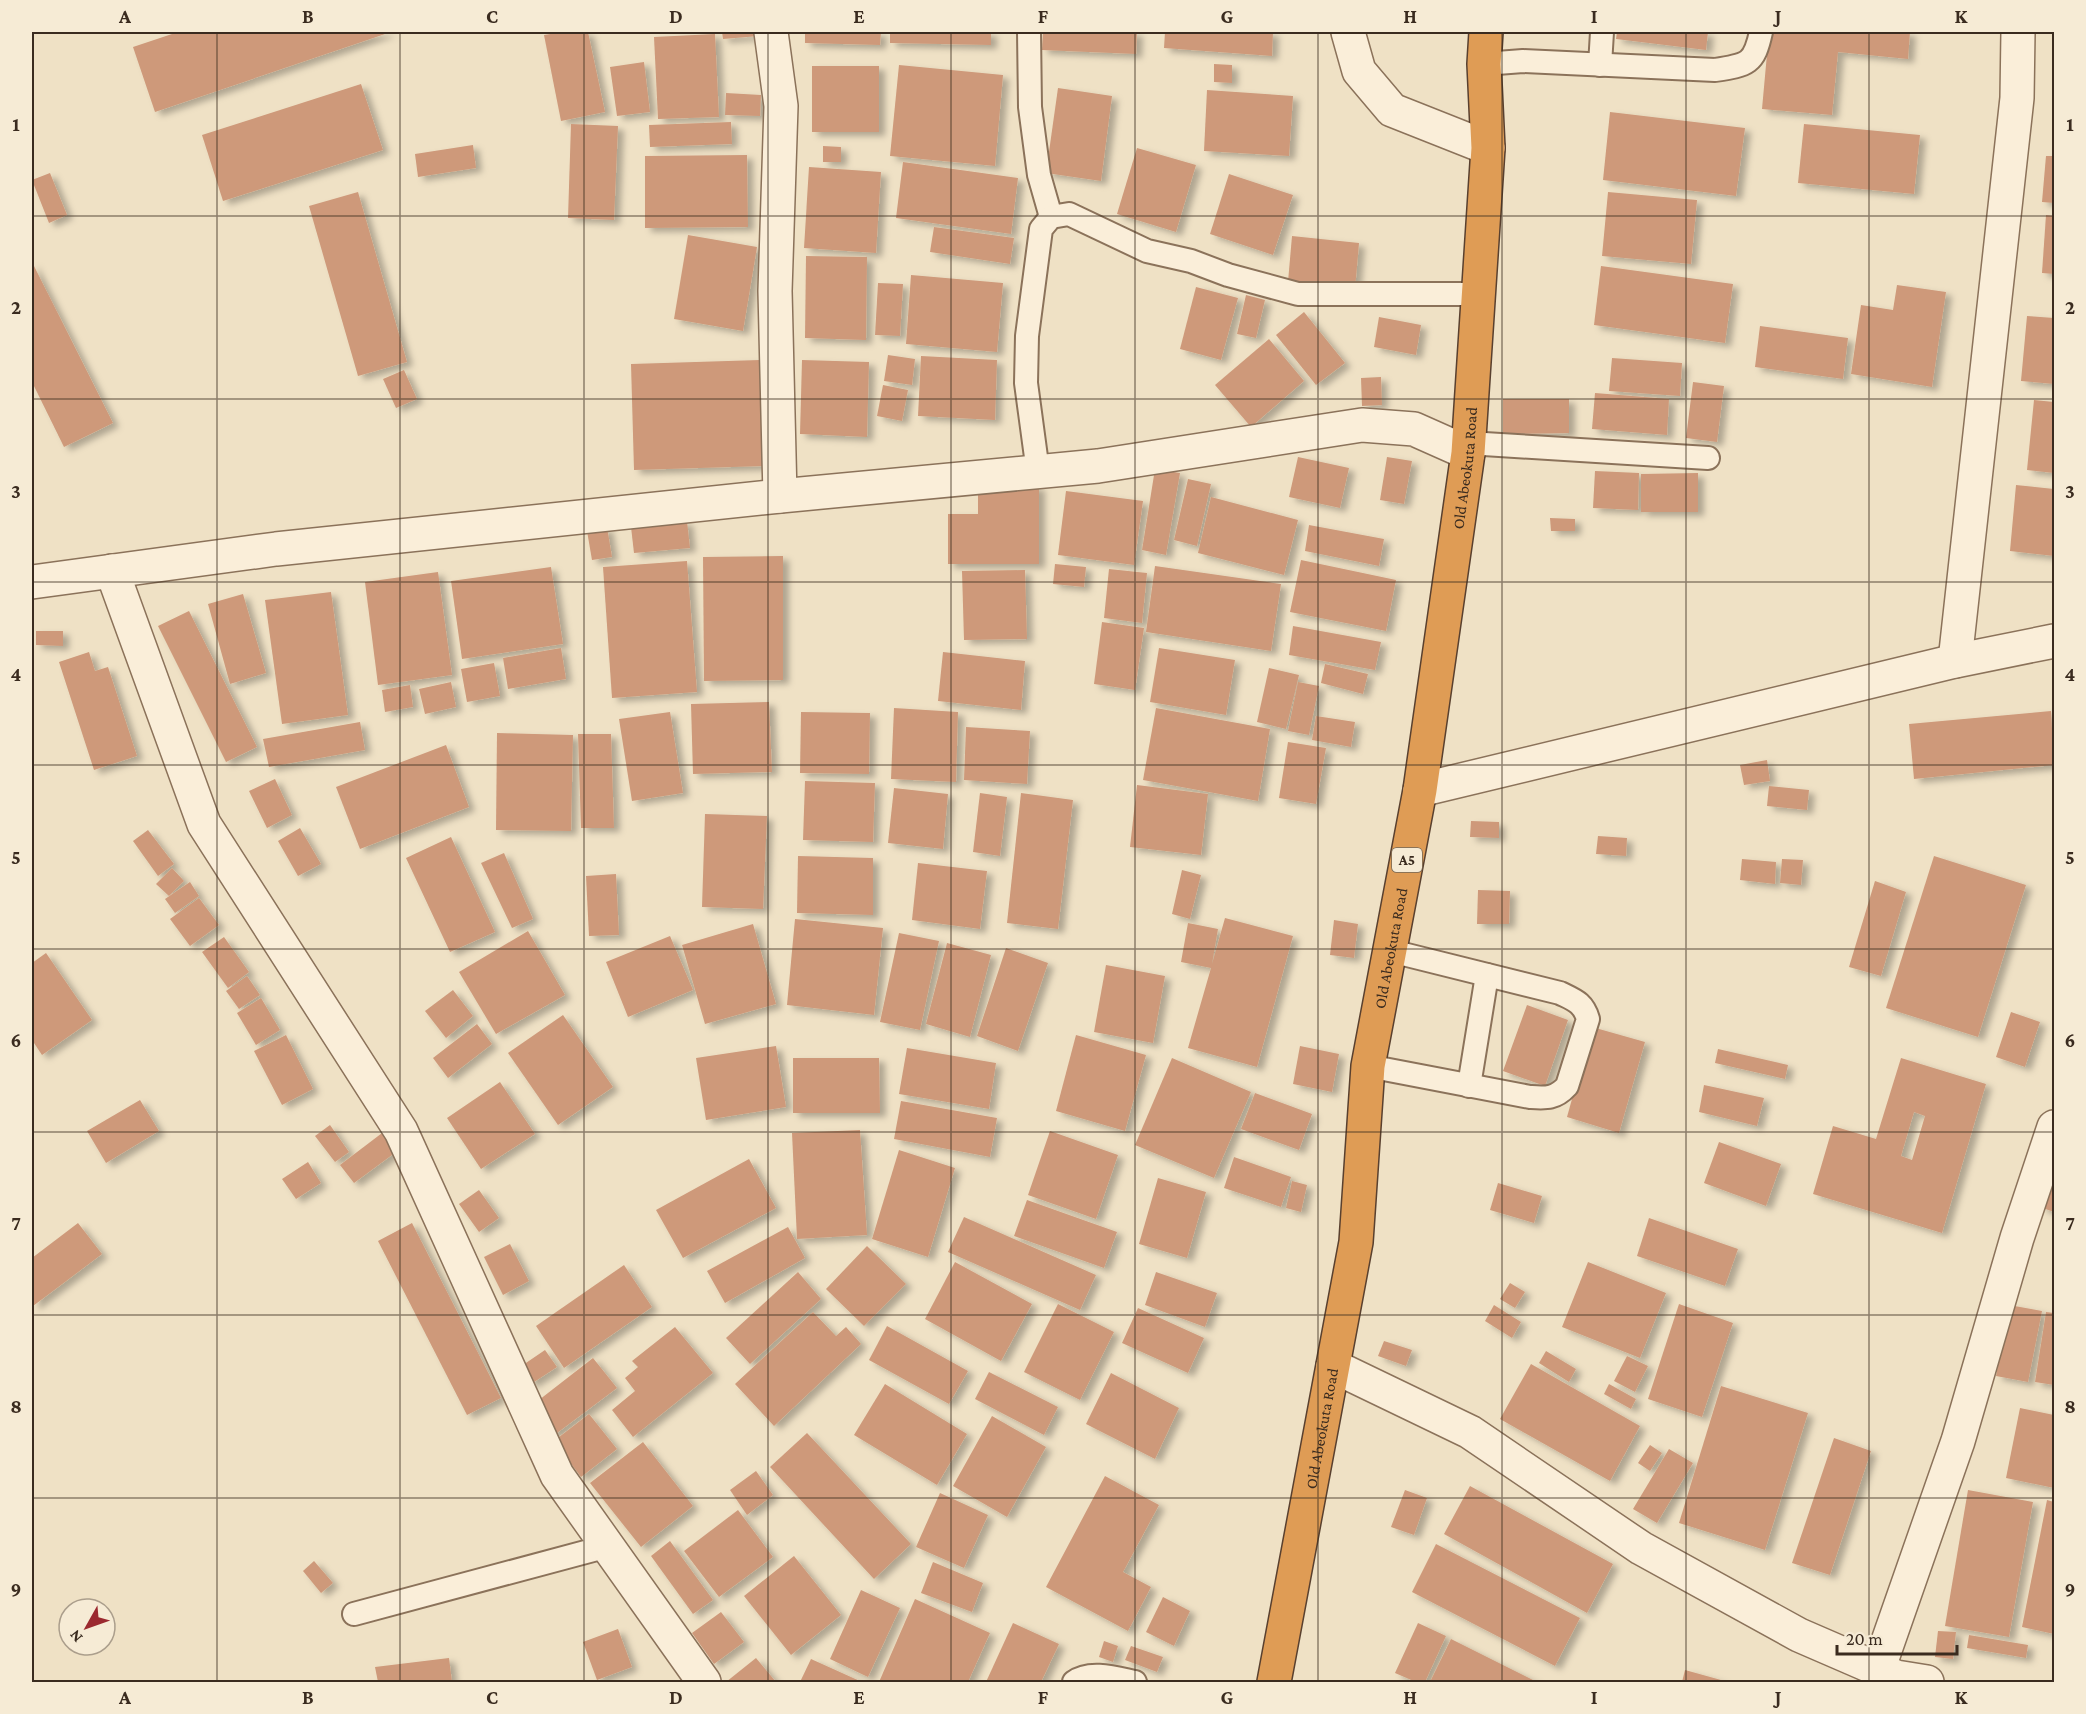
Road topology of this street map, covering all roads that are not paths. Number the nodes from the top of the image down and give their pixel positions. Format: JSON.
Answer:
{"nodes":[{"id":1,"x":771,"y":32,"type":"edge"},
{"id":2,"x":1029,"y":32,"type":"edge"},
{"id":3,"x":1348,"y":32,"type":"edge"},
{"id":4,"x":1486,"y":32,"type":"edge"},
{"id":5,"x":1602,"y":32,"type":"edge"},
{"id":6,"x":1761,"y":32,"type":"edge"},
{"id":7,"x":2018,"y":32,"type":"edge"},
{"id":8,"x":1484,"y":64,"type":"junction"},
{"id":9,"x":1600,"y":65,"type":"junction"},
{"id":10,"x":1488,"y":148,"type":"junction"},
{"id":11,"x":1051,"y":217,"type":"junction"},
{"id":12,"x":1478,"y":294,"type":"junction"},
{"id":13,"x":1468,"y":448,"type":"junction"},
{"id":14,"x":1708,"y":458,"type":"dead end"},
{"id":15,"x":1038,"y":472,"type":"junction"},
{"id":16,"x":780,"y":496,"type":"junction"},
{"id":17,"x":112,"y":571,"type":"junction"},
{"id":18,"x":32,"y":582,"type":"edge"},
{"id":19,"x":2055,"y":641,"type":"edge"},
{"id":20,"x":1955,"y":661,"type":"junction"},
{"id":21,"x":1420,"y":790,"type":"junction"},
{"id":22,"x":1391,"y":951,"type":"junction"},
{"id":23,"x":1487,"y":975,"type":"junction"},
{"id":24,"x":1368,"y":1066,"type":"junction"},
{"id":25,"x":1469,"y":1086,"type":"junction"},
{"id":26,"x":2055,"y":1127,"type":"edge"},
{"id":27,"x":1333,"y":1366,"type":"junction"},
{"id":28,"x":608,"y":1546,"type":"junction"},
{"id":29,"x":354,"y":1614,"type":"dead end"},
{"id":30,"x":1878,"y":1670,"type":"junction"},
{"id":31,"x":704,"y":1683,"type":"edge"},
{"id":32,"x":1074,"y":1683,"type":"edge"},
{"id":33,"x":1135,"y":1683,"type":"edge"},
{"id":34,"x":1274,"y":1683,"type":"edge"},
{"id":35,"x":1927,"y":1683,"type":"edge"}],
"edges":[{"from":1,"to":16,"type":"street"},
{"from":2,"to":11,"type":"lane"},
{"from":3,"to":10,"type":"street"},
{"from":4,"to":8,"type":"highway","name":"Old Abeokuta Road","number":"A5"},
{"from":5,"to":9,"type":"lane"},
{"from":6,"to":9,"type":"lane"},
{"from":7,"to":20,"type":"street"},
{"from":8,"to":9,"type":"lane"},
{"from":8,"to":10,"type":"highway","name":"Old Abeokuta Road","number":"A5"},
{"from":10,"to":12,"type":"highway","name":"Old Abeokuta Road","number":"A5"},
{"from":11,"to":12,"type":"lane"},
{"from":11,"to":15,"type":"lane"},
{"from":12,"to":13,"type":"highway","name":"Old Abeokuta Road","number":"A5"},
{"from":13,"to":14,"type":"lane"},
{"from":13,"to":15,"type":"street"},
{"from":13,"to":21,"type":"highway","name":"Old Abeokuta Road","number":"A5"},
{"from":15,"to":16,"type":"street"},
{"from":16,"to":17,"type":"street"},
{"from":17,"to":18,"type":"street"},
{"from":17,"to":28,"type":"street"},
{"from":19,"to":20,"type":"street"},
{"from":20,"to":21,"type":"street"},
{"from":21,"to":22,"type":"highway","name":"Old Abeokuta Road","number":"A5"},
{"from":22,"to":23,"type":"lane"},
{"from":22,"to":24,"type":"highway","name":"Old Abeokuta Road","number":"A5"},
{"from":23,"to":25,"type":"lane"},
{"from":23,"to":25,"type":"lane"},
{"from":24,"to":25,"type":"lane"},
{"from":24,"to":27,"type":"highway","name":"Old Abeokuta Road","number":"A5"},
{"from":26,"to":30,"type":"street"},
{"from":27,"to":30,"type":"street"},
{"from":27,"to":34,"type":"highway","name":"Old Abeokuta Road","number":"A5"},
{"from":28,"to":29,"type":"lane"},
{"from":28,"to":31,"type":"street"},
{"from":30,"to":35,"type":"street"},
{"from":32,"to":33,"type":"lane"}]}
